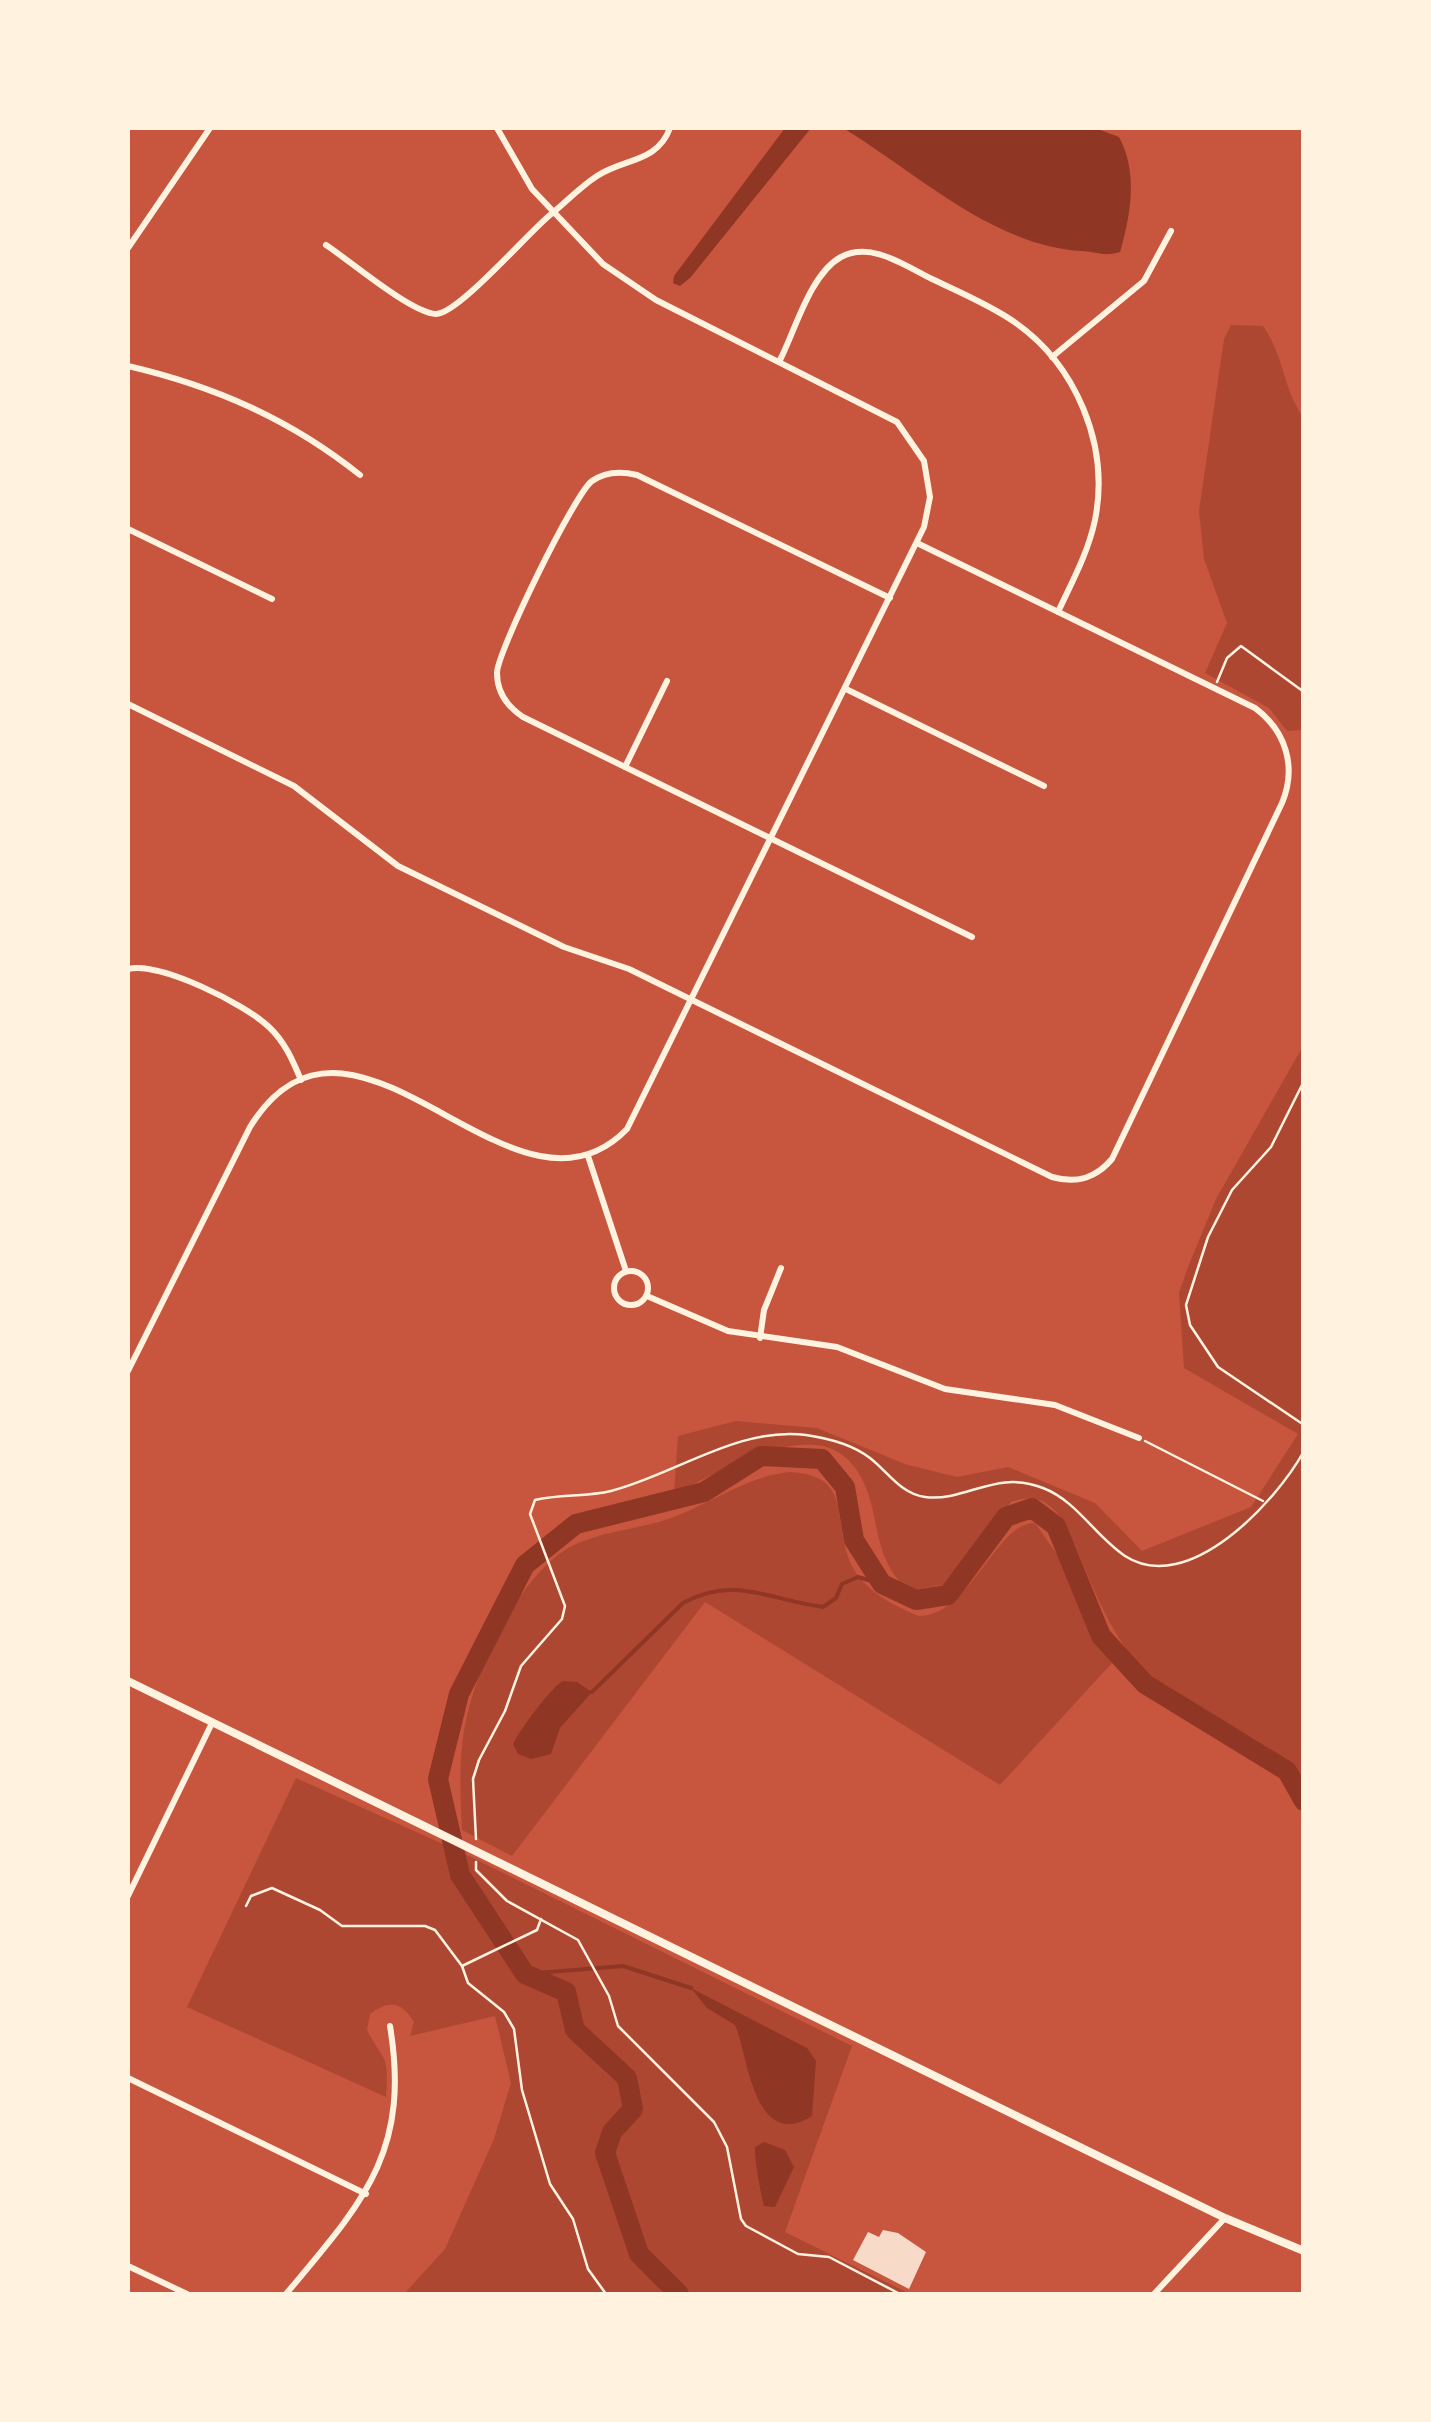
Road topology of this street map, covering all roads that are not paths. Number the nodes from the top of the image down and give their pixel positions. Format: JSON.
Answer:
{"nodes":[{"id":1,"x":210,"y":128,"type":"edge"},
{"id":2,"x":497,"y":128,"type":"edge"},
{"id":3,"x":670,"y":128,"type":"edge"},
{"id":4,"x":551,"y":214,"type":"junction"},
{"id":5,"x":1171,"y":231,"type":"dead end"},
{"id":6,"x":326,"y":245,"type":"dead end"},
{"id":7,"x":128,"y":248,"type":"edge"},
{"id":8,"x":1052,"y":356,"type":"junction"},
{"id":9,"x":780,"y":360,"type":"junction"},
{"id":10,"x":128,"y":366,"type":"edge"},
{"id":11,"x":360,"y":475,"type":"dead end"},
{"id":12,"x":128,"y":529,"type":"edge"},
{"id":13,"x":918,"y":543,"type":"junction"},
{"id":14,"x":890,"y":598,"type":"junction"},
{"id":15,"x":272,"y":599,"type":"dead end"},
{"id":16,"x":1058,"y":612,"type":"junction"},
{"id":17,"x":667,"y":681,"type":"dead end"},
{"id":18,"x":846,"y":689,"type":"junction"},
{"id":19,"x":128,"y":704,"type":"edge"},
{"id":20,"x":625,"y":767,"type":"junction"},
{"id":21,"x":1044,"y":786,"type":"dead end"},
{"id":22,"x":772,"y":839,"type":"junction"},
{"id":23,"x":972,"y":937,"type":"dead end"},
{"id":24,"x":128,"y":968,"type":"edge"},
{"id":25,"x":693,"y":1000,"type":"junction"},
{"id":26,"x":302,"y":1080,"type":"junction"},
{"id":27,"x":588,"y":1156,"type":"junction"},
{"id":28,"x":781,"y":1268,"type":"dead end"},
{"id":29,"x":626,"y":1271,"type":"junction"},
{"id":30,"x":647,"y":1296,"type":"junction"},
{"id":31,"x":760,"y":1338,"type":"junction"},
{"id":32,"x":128,"y":1371,"type":"edge"},
{"id":33,"x":1138,"y":1438,"type":"road end"},
{"id":34,"x":128,"y":1680,"type":"edge"},
{"id":35,"x":212,"y":1723,"type":"junction"},
{"id":36,"x":128,"y":1896,"type":"edge"},
{"id":37,"x":390,"y":2026,"type":"dead end"},
{"id":38,"x":128,"y":2078,"type":"edge"},
{"id":39,"x":366,"y":2194,"type":"junction"},
{"id":40,"x":1225,"y":2218,"type":"junction"},
{"id":41,"x":1301,"y":2253,"type":"edge"},
{"id":42,"x":128,"y":2266,"type":"edge"},
{"id":43,"x":188,"y":2294,"type":"edge"},
{"id":44,"x":286,"y":2294,"type":"edge"},
{"id":45,"x":1154,"y":2294,"type":"edge"}],
"edges":[{"from":1,"to":7,"type":"street"},
{"from":2,"to":4,"type":"street"},
{"from":3,"to":4,"type":"street"},
{"from":4,"to":6,"type":"street"},
{"from":4,"to":9,"type":"street"},
{"from":5,"to":8,"type":"street"},
{"from":8,"to":9,"type":"street"},
{"from":8,"to":16,"type":"street"},
{"from":9,"to":13,"type":"street"},
{"from":10,"to":11,"type":"street"},
{"from":12,"to":15,"type":"street"},
{"from":13,"to":14,"type":"street"},
{"from":13,"to":16,"type":"street"},
{"from":14,"to":18,"type":"street"},
{"from":14,"to":20,"type":"street"},
{"from":16,"to":25,"type":"street"},
{"from":17,"to":20,"type":"street"},
{"from":18,"to":21,"type":"street"},
{"from":18,"to":22,"type":"street"},
{"from":19,"to":25,"type":"street"},
{"from":20,"to":22,"type":"street"},
{"from":22,"to":23,"type":"street"},
{"from":22,"to":25,"type":"street"},
{"from":24,"to":26,"type":"street"},
{"from":25,"to":27,"type":"street"},
{"from":26,"to":27,"type":"street"},
{"from":26,"to":32,"type":"street"},
{"from":27,"to":29,"type":"street"},
{"from":28,"to":31,"type":"street"},
{"from":29,"to":30,"type":"street"},
{"from":29,"to":30,"type":"street"},
{"from":30,"to":31,"type":"street"},
{"from":31,"to":33,"type":"street"},
{"from":34,"to":35,"type":"street"},
{"from":35,"to":36,"type":"street"},
{"from":35,"to":40,"type":"street"},
{"from":37,"to":39,"type":"street"},
{"from":38,"to":39,"type":"street"},
{"from":39,"to":44,"type":"street"},
{"from":40,"to":41,"type":"street"},
{"from":40,"to":45,"type":"street"},
{"from":42,"to":43,"type":"street"}]}
